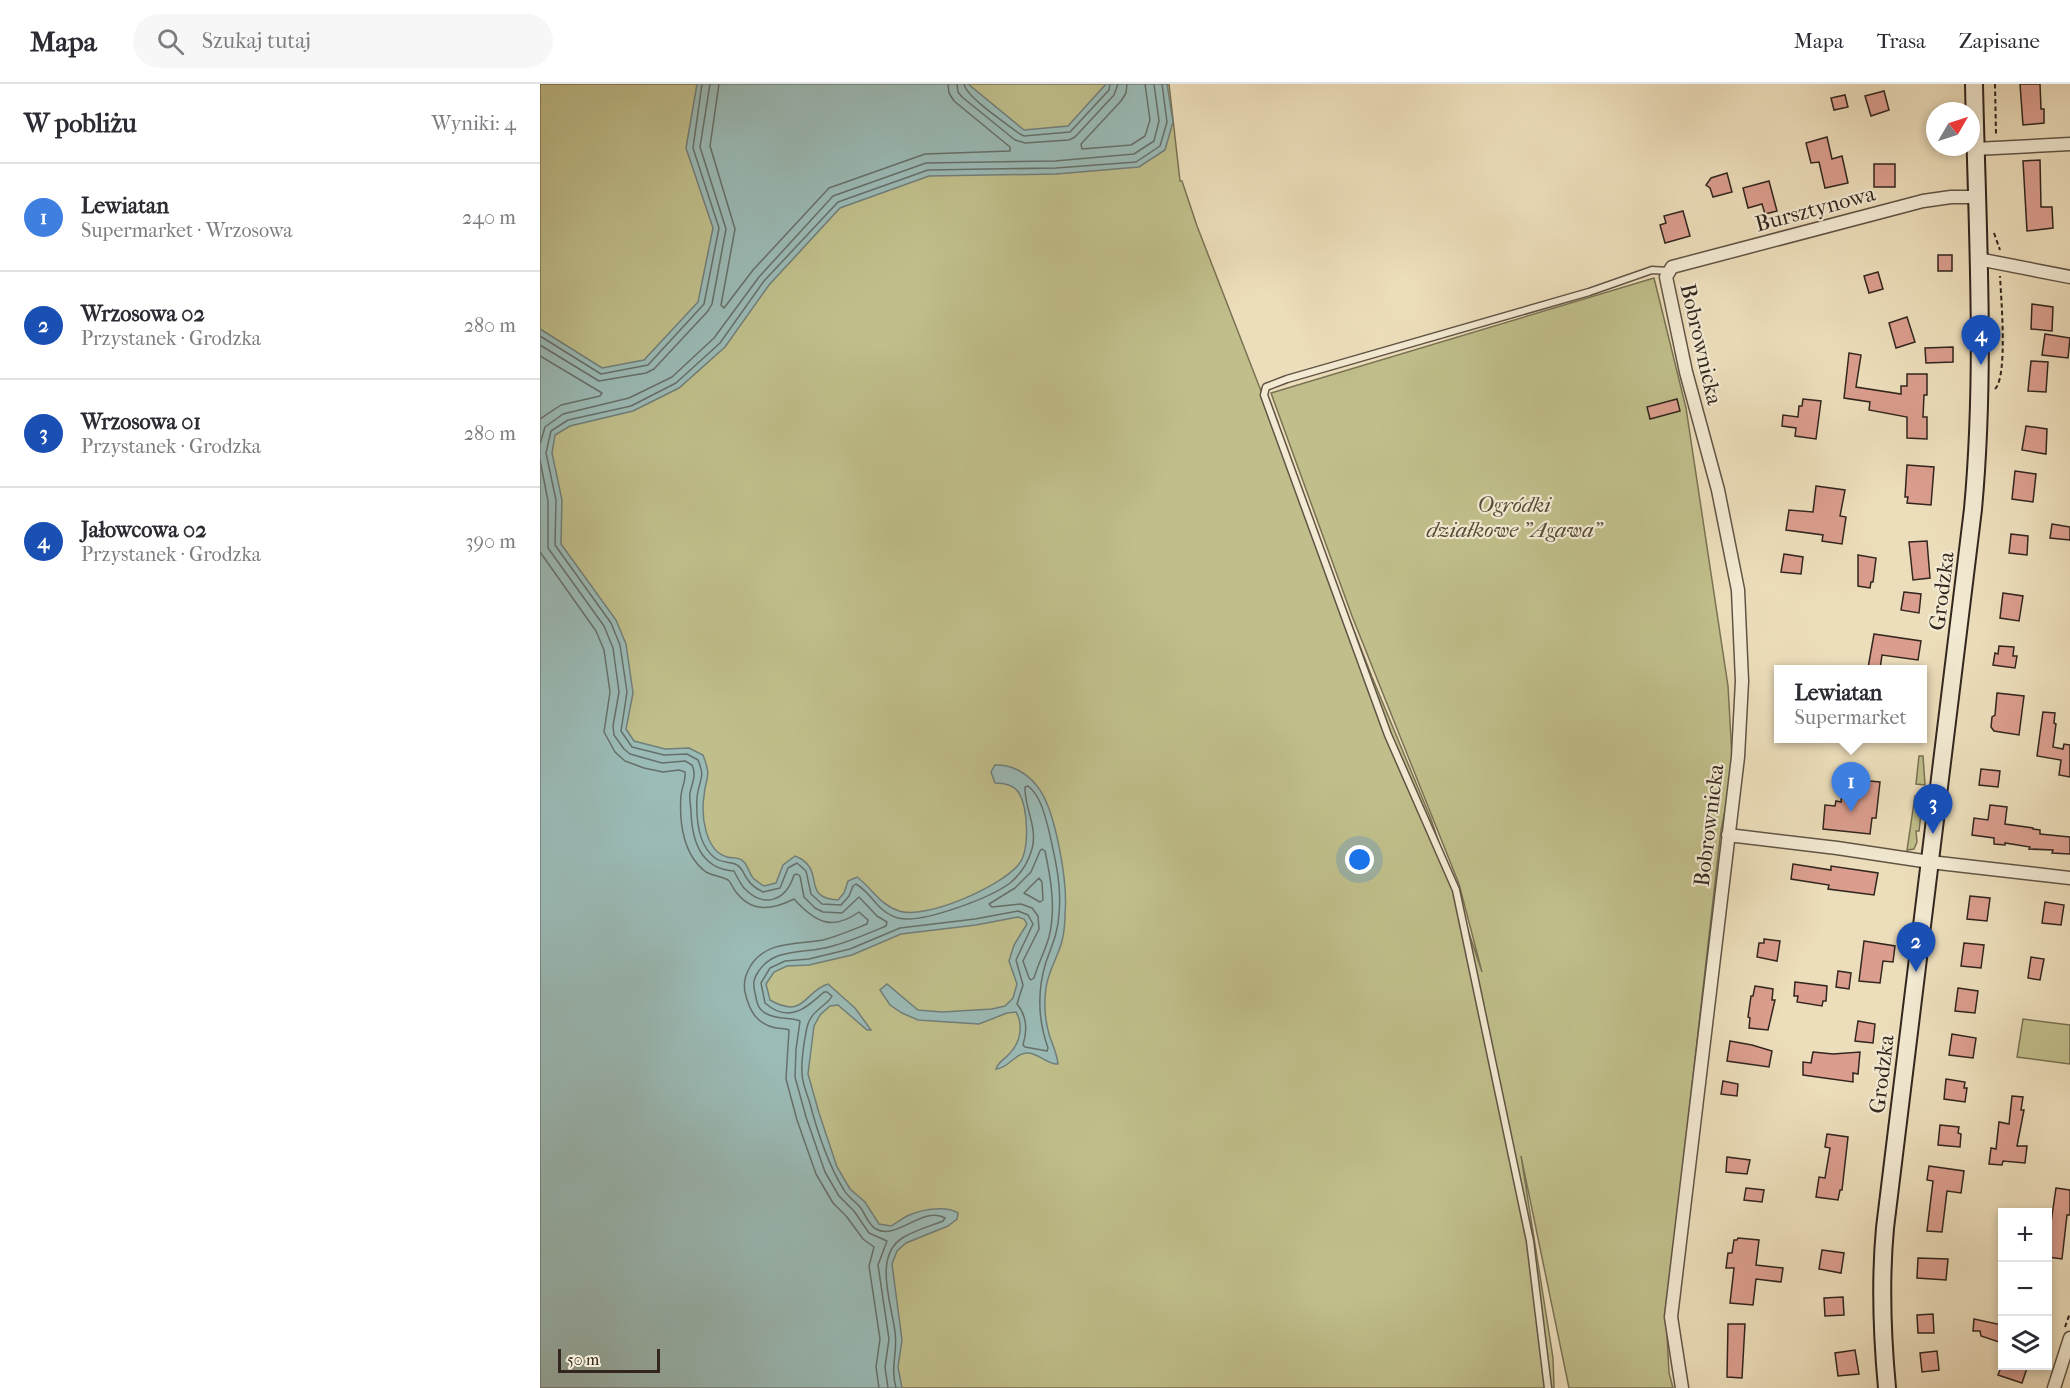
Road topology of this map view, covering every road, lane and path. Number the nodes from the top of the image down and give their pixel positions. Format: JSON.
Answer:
{"nodes":[{"id":1,"x":1974,"y":84,"type":"edge"},
{"id":2,"x":1974,"y":102,"type":"edge"},
{"id":3,"x":2070,"y":144,"type":"edge"},
{"id":4,"x":1980,"y":149,"type":"edge"},
{"id":5,"x":1975,"y":156,"type":"edge"},
{"id":6,"x":1977,"y":197,"type":"junction"},
{"id":7,"x":1978,"y":260,"type":"junction"},
{"id":8,"x":1668,"y":271,"type":"junction"},
{"id":9,"x":2070,"y":277,"type":"edge"},
{"id":10,"x":1728,"y":835,"type":"junction"},
{"id":11,"x":1930,"y":862,"type":"junction"},
{"id":12,"x":2070,"y":878,"type":"edge"},
{"id":13,"x":2070,"y":1338,"type":"edge"},
{"id":14,"x":1548,"y":1388,"type":"edge"},
{"id":15,"x":1682,"y":1388,"type":"edge"},
{"id":16,"x":1887,"y":1388,"type":"edge"},
{"id":17,"x":2054,"y":1388,"type":"edge"}],
"edges":[{"from":1,"to":2,"type":"street","name":"Grodzka"},
{"from":3,"to":4,"type":"street"},
{"from":5,"to":6,"type":"street","name":"Grodzka"},
{"from":6,"to":7,"type":"street","name":"Grodzka"},
{"from":6,"to":8,"type":"street","name":"Bursztynowa"},
{"from":7,"to":9,"type":"street"},
{"from":7,"to":11,"type":"street","name":"Grodzka"},
{"from":8,"to":10,"type":"street","name":"Bobrownicka"},
{"from":8,"to":14,"type":"lane"},
{"from":10,"to":11,"type":"street"},
{"from":10,"to":15,"type":"street","name":"Bobrownicka"},
{"from":11,"to":12,"type":"street"},
{"from":11,"to":16,"type":"street","name":"Grodzka"},
{"from":13,"to":17,"type":"street"}]}
